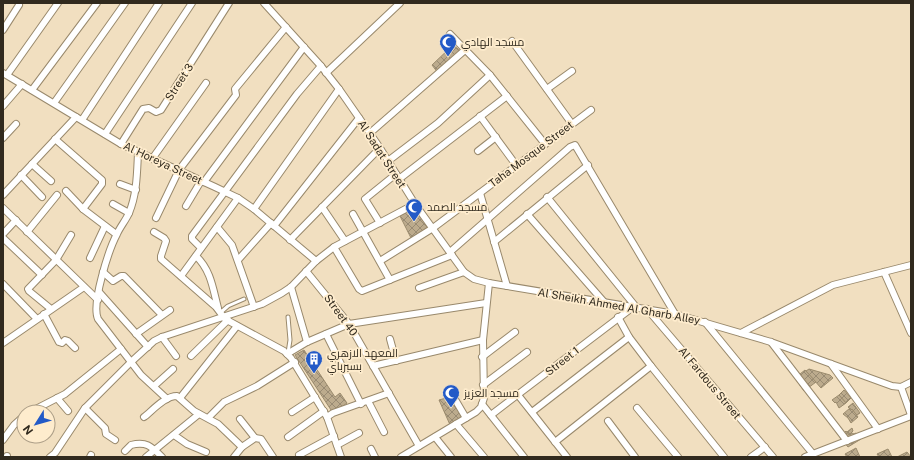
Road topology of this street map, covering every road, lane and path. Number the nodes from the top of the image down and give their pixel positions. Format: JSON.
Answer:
{"nodes":[{"id":1,"x":58,"y":3,"type":"edge"},
{"id":2,"x":97,"y":3,"type":"edge"},
{"id":3,"x":125,"y":3,"type":"edge"},
{"id":4,"x":159,"y":3,"type":"edge"},
{"id":5,"x":192,"y":3,"type":"edge"},
{"id":6,"x":229,"y":3,"type":"edge"},
{"id":7,"x":264,"y":3,"type":"edge"},
{"id":8,"x":400,"y":3,"type":"edge"},
{"id":9,"x":19,"y":5,"type":"dead end"},
{"id":10,"x":286,"y":27,"type":"junction"},
{"id":11,"x":3,"y":30,"type":"edge"},
{"id":12,"x":450,"y":34,"type":"dead end"},
{"id":13,"x":512,"y":41,"type":"dead end"},
{"id":14,"x":304,"y":47,"type":"junction"},
{"id":15,"x":465,"y":50,"type":"junction"},
{"id":16,"x":321,"y":66,"type":"junction"},
{"id":17,"x":572,"y":71,"type":"dead end"},
{"id":18,"x":326,"y":73,"type":"junction"},
{"id":19,"x":5,"y":74,"type":"edge"},
{"id":20,"x":490,"y":75,"type":"junction"},
{"id":21,"x":206,"y":83,"type":"dead end"},
{"id":22,"x":22,"y":84,"type":"junction"},
{"id":23,"x":339,"y":89,"type":"junction"},
{"id":24,"x":32,"y":90,"type":"junction"},
{"id":25,"x":547,"y":90,"type":"junction"},
{"id":26,"x":506,"y":96,"type":"junction"},
{"id":27,"x":54,"y":103,"type":"junction"},
{"id":28,"x":3,"y":106,"type":"edge"},
{"id":29,"x":591,"y":110,"type":"dead end"},
{"id":30,"x":480,"y":116,"type":"junction"},
{"id":31,"x":79,"y":118,"type":"junction"},
{"id":32,"x":359,"y":118,"type":"junction"},
{"id":33,"x":16,"y":124,"type":"dead end"},
{"id":34,"x":572,"y":124,"type":"junction"},
{"id":35,"x":370,"y":133,"type":"junction"},
{"id":36,"x":105,"y":134,"type":"junction"},
{"id":37,"x":496,"y":137,"type":"junction"},
{"id":38,"x":3,"y":138,"type":"edge"},
{"id":39,"x":55,"y":139,"type":"junction"},
{"id":40,"x":121,"y":144,"type":"junction"},
{"id":41,"x":545,"y":144,"type":"junction"},
{"id":42,"x":380,"y":148,"type":"junction"},
{"id":43,"x":478,"y":151,"type":"dead end"},
{"id":44,"x":138,"y":153,"type":"junction"},
{"id":45,"x":152,"y":159,"type":"junction"},
{"id":46,"x":388,"y":160,"type":"junction"},
{"id":47,"x":32,"y":164,"type":"junction"},
{"id":48,"x":516,"y":165,"type":"junction"},
{"id":49,"x":588,"y":165,"type":"junction"},
{"id":50,"x":178,"y":170,"type":"junction"},
{"id":51,"x":21,"y":175,"type":"junction"},
{"id":52,"x":398,"y":176,"type":"junction"},
{"id":53,"x":51,"y":181,"type":"dead end"},
{"id":54,"x":203,"y":181,"type":"junction"},
{"id":55,"x":120,"y":184,"type":"dead end"},
{"id":56,"x":136,"y":190,"type":"junction"},
{"id":57,"x":66,"y":191,"type":"dead end"},
{"id":58,"x":226,"y":192,"type":"junction"},
{"id":59,"x":480,"y":193,"type":"junction"},
{"id":60,"x":3,"y":195,"type":"edge"},
{"id":61,"x":57,"y":195,"type":"dead end"},
{"id":62,"x":42,"y":197,"type":"dead end"},
{"id":63,"x":547,"y":197,"type":"junction"},
{"id":64,"x":238,"y":198,"type":"junction"},
{"id":65,"x":113,"y":204,"type":"dead end"},
{"id":66,"x":415,"y":204,"type":"junction"},
{"id":67,"x":186,"y":206,"type":"dead end"},
{"id":68,"x":322,"y":207,"type":"junction"},
{"id":69,"x":3,"y":208,"type":"edge"},
{"id":70,"x":83,"y":209,"type":"junction"},
{"id":71,"x":254,"y":209,"type":"junction"},
{"id":72,"x":129,"y":213,"type":"junction"},
{"id":73,"x":353,"y":214,"type":"dead end"},
{"id":74,"x":527,"y":214,"type":"junction"},
{"id":75,"x":156,"y":218,"type":"dead end"},
{"id":76,"x":16,"y":220,"type":"junction"},
{"id":77,"x":487,"y":221,"type":"junction"},
{"id":78,"x":380,"y":223,"type":"junction"},
{"id":79,"x":272,"y":224,"type":"junction"},
{"id":80,"x":105,"y":226,"type":"junction"},
{"id":81,"x":217,"y":227,"type":"junction"},
{"id":82,"x":433,"y":228,"type":"junction"},
{"id":83,"x":27,"y":232,"type":"junction"},
{"id":84,"x":154,"y":232,"type":"dead end"},
{"id":85,"x":363,"y":232,"type":"junction"},
{"id":86,"x":3,"y":234,"type":"edge"},
{"id":87,"x":116,"y":234,"type":"junction"},
{"id":88,"x":71,"y":235,"type":"dead end"},
{"id":89,"x":3,"y":238,"type":"edge"},
{"id":90,"x":290,"y":240,"type":"junction"},
{"id":91,"x":345,"y":241,"type":"junction"},
{"id":92,"x":494,"y":242,"type":"junction"},
{"id":93,"x":201,"y":248,"type":"junction"},
{"id":94,"x":334,"y":248,"type":"junction"},
{"id":95,"x":451,"y":254,"type":"junction"},
{"id":96,"x":196,"y":256,"type":"junction"},
{"id":97,"x":90,"y":258,"type":"dead end"},
{"id":98,"x":56,"y":260,"type":"junction"},
{"id":99,"x":238,"y":260,"type":"junction"},
{"id":100,"x":316,"y":261,"type":"junction"},
{"id":101,"x":380,"y":261,"type":"junction"},
{"id":102,"x":911,"y":265,"type":"edge"},
{"id":103,"x":306,"y":271,"type":"junction"},
{"id":104,"x":103,"y":272,"type":"junction"},
{"id":105,"x":464,"y":272,"type":"junction"},
{"id":106,"x":884,"y":272,"type":"junction"},
{"id":107,"x":42,"y":275,"type":"junction"},
{"id":108,"x":181,"y":276,"type":"junction"},
{"id":109,"x":390,"y":280,"type":"junction"},
{"id":110,"x":489,"y":282,"type":"junction"},
{"id":111,"x":3,"y":284,"type":"edge"},
{"id":112,"x":507,"y":286,"type":"junction"},
{"id":113,"x":84,"y":287,"type":"junction"},
{"id":114,"x":291,"y":287,"type":"junction"},
{"id":115,"x":419,"y":288,"type":"dead end"},
{"id":116,"x":99,"y":292,"type":"junction"},
{"id":117,"x":244,"y":299,"type":"dead end"},
{"id":118,"x":98,"y":300,"type":"junction"},
{"id":119,"x":604,"y":302,"type":"junction"},
{"id":120,"x":486,"y":303,"type":"junction"},
{"id":121,"x":254,"y":307,"type":"junction"},
{"id":122,"x":635,"y":307,"type":"junction"},
{"id":123,"x":51,"y":309,"type":"junction"},
{"id":124,"x":648,"y":309,"type":"junction"},
{"id":125,"x":170,"y":310,"type":"dead end"},
{"id":126,"x":220,"y":313,"type":"junction"},
{"id":127,"x":44,"y":314,"type":"junction"},
{"id":128,"x":675,"y":314,"type":"junction"},
{"id":129,"x":162,"y":315,"type":"junction"},
{"id":130,"x":288,"y":317,"type":"dead end"},
{"id":131,"x":618,"y":318,"type":"junction"},
{"id":132,"x":37,"y":319,"type":"junction"},
{"id":133,"x":228,"y":320,"type":"junction"},
{"id":134,"x":705,"y":322,"type":"junction"},
{"id":135,"x":349,"y":324,"type":"junction"},
{"id":136,"x":237,"y":326,"type":"junction"},
{"id":137,"x":515,"y":332,"type":"dead end"},
{"id":138,"x":741,"y":333,"type":"junction"},
{"id":139,"x":911,"y":333,"type":"edge"},
{"id":140,"x":136,"y":334,"type":"junction"},
{"id":141,"x":326,"y":334,"type":"junction"},
{"id":142,"x":162,"y":336,"type":"junction"},
{"id":143,"x":629,"y":337,"type":"junction"},
{"id":144,"x":390,"y":339,"type":"dead end"},
{"id":145,"x":483,"y":340,"type":"junction"},
{"id":146,"x":4,"y":342,"type":"edge"},
{"id":147,"x":307,"y":342,"type":"junction"},
{"id":148,"x":772,"y":342,"type":"junction"},
{"id":149,"x":148,"y":347,"type":"junction"},
{"id":150,"x":74,"y":348,"type":"dead end"},
{"id":151,"x":121,"y":349,"type":"junction"},
{"id":152,"x":526,"y":352,"type":"dead end"},
{"id":153,"x":287,"y":354,"type":"junction"},
{"id":154,"x":176,"y":356,"type":"dead end"},
{"id":155,"x":191,"y":356,"type":"dead end"},
{"id":156,"x":482,"y":357,"type":"junction"},
{"id":157,"x":396,"y":361,"type":"junction"},
{"id":158,"x":131,"y":362,"type":"junction"},
{"id":159,"x":295,"y":362,"type":"junction"},
{"id":160,"x":831,"y":364,"type":"junction"},
{"id":161,"x":373,"y":366,"type":"junction"},
{"id":162,"x":651,"y":366,"type":"junction"},
{"id":163,"x":173,"y":368,"type":"dead end"},
{"id":164,"x":483,"y":385,"type":"junction"},
{"id":165,"x":905,"y":385,"type":"edge"},
{"id":166,"x":154,"y":386,"type":"junction"},
{"id":167,"x":389,"y":393,"type":"junction"},
{"id":168,"x":518,"y":395,"type":"junction"},
{"id":169,"x":453,"y":396,"type":"dead end"},
{"id":170,"x":315,"y":397,"type":"junction"},
{"id":171,"x":57,"y":398,"type":"junction"},
{"id":172,"x":180,"y":398,"type":"junction"},
{"id":173,"x":167,"y":399,"type":"junction"},
{"id":174,"x":368,"y":401,"type":"junction"},
{"id":175,"x":483,"y":401,"type":"junction"},
{"id":176,"x":45,"y":404,"type":"edge"},
{"id":177,"x":361,"y":404,"type":"junction"},
{"id":178,"x":85,"y":408,"type":"junction"},
{"id":179,"x":637,"y":408,"type":"dead end"},
{"id":180,"x":68,"y":411,"type":"dead end"},
{"id":181,"x":292,"y":412,"type":"dead end"},
{"id":182,"x":532,"y":412,"type":"junction"},
{"id":183,"x":199,"y":414,"type":"junction"},
{"id":184,"x":325,"y":414,"type":"junction"},
{"id":185,"x":491,"y":415,"type":"junction"},
{"id":186,"x":144,"y":416,"type":"dead end"},
{"id":187,"x":911,"y":416,"type":"edge"},
{"id":188,"x":208,"y":418,"type":"junction"},
{"id":189,"x":466,"y":418,"type":"junction"},
{"id":190,"x":240,"y":419,"type":"dead end"},
{"id":191,"x":608,"y":420,"type":"dead end"},
{"id":192,"x":456,"y":424,"type":"junction"},
{"id":193,"x":16,"y":426,"type":"edge"},
{"id":194,"x":878,"y":429,"type":"junction"},
{"id":195,"x":359,"y":432,"type":"dead end"},
{"id":196,"x":384,"y":432,"type":"dead end"},
{"id":197,"x":174,"y":435,"type":"junction"},
{"id":198,"x":288,"y":436,"type":"dead end"},
{"id":199,"x":334,"y":436,"type":"junction"},
{"id":200,"x":435,"y":437,"type":"junction"},
{"id":201,"x":255,"y":438,"type":"junction"},
{"id":202,"x":3,"y":440,"type":"edge"},
{"id":203,"x":114,"y":440,"type":"dead end"},
{"id":204,"x":847,"y":441,"type":"junction"},
{"id":205,"x":555,"y":442,"type":"junction"},
{"id":206,"x":337,"y":445,"type":"junction"},
{"id":207,"x":419,"y":446,"type":"junction"},
{"id":208,"x":765,"y":447,"type":"junction"},
{"id":209,"x":242,"y":448,"type":"junction"},
{"id":210,"x":371,"y":449,"type":"dead end"},
{"id":211,"x":155,"y":450,"type":"junction"},
{"id":212,"x":125,"y":451,"type":"dead end"},
{"id":213,"x":206,"y":452,"type":"dead end"},
{"id":214,"x":813,"y":454,"type":"junction"},
{"id":215,"x":55,"y":456,"type":"edge"},
{"id":216,"x":236,"y":456,"type":"edge"},
{"id":217,"x":299,"y":456,"type":"dead end"},
{"id":218,"x":520,"y":456,"type":"edge"},
{"id":219,"x":146,"y":457,"type":"edge"},
{"id":220,"x":162,"y":457,"type":"edge"},
{"id":221,"x":273,"y":457,"type":"edge"},
{"id":222,"x":341,"y":457,"type":"edge"},
{"id":223,"x":375,"y":457,"type":"edge"},
{"id":224,"x":402,"y":457,"type":"edge"},
{"id":225,"x":451,"y":457,"type":"edge"},
{"id":226,"x":484,"y":457,"type":"edge"},
{"id":227,"x":567,"y":457,"type":"edge"},
{"id":228,"x":635,"y":457,"type":"edge"},
{"id":229,"x":678,"y":457,"type":"edge"},
{"id":230,"x":724,"y":457,"type":"edge"},
{"id":231,"x":751,"y":457,"type":"edge"},
{"id":232,"x":773,"y":457,"type":"edge"},
{"id":233,"x":805,"y":457,"type":"edge"}],
"edges":[{"from":1,"to":19,"type":"street"},
{"from":2,"to":24,"type":"street"},
{"from":3,"to":27,"type":"street"},
{"from":4,"to":31,"type":"street"},
{"from":5,"to":36,"type":"street"},
{"from":6,"to":40,"type":"street","name":"Street 3"},
{"from":7,"to":10,"type":"street","name":"Al Sadat Street"},
{"from":8,"to":18,"type":"street"},
{"from":9,"to":11,"type":"street"},
{"from":10,"to":14,"type":"street","name":"Al Sadat Street"},
{"from":10,"to":50,"type":"street"},
{"from":12,"to":15,"type":"street"},
{"from":13,"to":25,"type":"street"},
{"from":14,"to":16,"type":"street","name":"Al Sadat Street"},
{"from":14,"to":54,"type":"street"},
{"from":15,"to":20,"type":"street"},
{"from":15,"to":35,"type":"street"},
{"from":16,"to":18,"type":"street","name":"Al Sadat Street"},
{"from":16,"to":58,"type":"street"},
{"from":17,"to":25,"type":"street"},
{"from":18,"to":23,"type":"street","name":"Al Sadat Street"},
{"from":19,"to":22,"type":"street","name":"Al Horeya Street"},
{"from":20,"to":26,"type":"street"},
{"from":20,"to":46,"type":"street"},
{"from":21,"to":45,"type":"street"},
{"from":22,"to":24,"type":"street","name":"Al Horeya Street"},
{"from":22,"to":28,"type":"street"},
{"from":23,"to":32,"type":"street","name":"Al Sadat Street"},
{"from":23,"to":71,"type":"street"},
{"from":24,"to":27,"type":"street","name":"Al Horeya Street"},
{"from":25,"to":34,"type":"street"},
{"from":26,"to":30,"type":"street"},
{"from":26,"to":41,"type":"street"},
{"from":27,"to":31,"type":"street","name":"Al Horeya Street"},
{"from":29,"to":34,"type":"street","name":"Taha Mosque Street"},
{"from":30,"to":37,"type":"street"},
{"from":30,"to":52,"type":"street"},
{"from":31,"to":36,"type":"street","name":"Al Horeya Street"},
{"from":31,"to":39,"type":"street"},
{"from":32,"to":35,"type":"street","name":"Al Sadat Street"},
{"from":32,"to":79,"type":"street"},
{"from":33,"to":38,"type":"street"},
{"from":34,"to":41,"type":"street","name":"Taha Mosque Street"},
{"from":35,"to":42,"type":"street","name":"Al Sadat Street"},
{"from":36,"to":40,"type":"street","name":"Al Horeya Street"},
{"from":37,"to":43,"type":"street"},
{"from":37,"to":48,"type":"street"},
{"from":39,"to":47,"type":"street"},
{"from":39,"to":70,"type":"street"},
{"from":40,"to":44,"type":"street","name":"Al Horeya Street"},
{"from":41,"to":48,"type":"street","name":"Taha Mosque Street"},
{"from":42,"to":46,"type":"street","name":"Al Sadat Street"},
{"from":42,"to":68,"type":"street"},
{"from":44,"to":45,"type":"street","name":"Al Horeya Street"},
{"from":44,"to":56,"type":"street"},
{"from":45,"to":50,"type":"street","name":"Al Horeya Street"},
{"from":46,"to":52,"type":"street","name":"Al Sadat Street"},
{"from":47,"to":51,"type":"street"},
{"from":47,"to":53,"type":"street"},
{"from":48,"to":59,"type":"street","name":"Taha Mosque Street"},
{"from":49,"to":63,"type":"street"},
{"from":49,"to":77,"type":"street"},
{"from":49,"to":128,"type":"street"},
{"from":50,"to":54,"type":"street","name":"Al Horeya Street"},
{"from":50,"to":75,"type":"street"},
{"from":51,"to":60,"type":"street"},
{"from":51,"to":62,"type":"street"},
{"from":52,"to":66,"type":"street","name":"Al Sadat Street"},
{"from":52,"to":78,"type":"street"},
{"from":54,"to":58,"type":"street","name":"Al Horeya Street"},
{"from":54,"to":67,"type":"street"},
{"from":55,"to":56,"type":"street"},
{"from":56,"to":72,"type":"street"},
{"from":57,"to":70,"type":"street"},
{"from":58,"to":64,"type":"street","name":"Al Horeya Street"},
{"from":58,"to":93,"type":"street"},
{"from":59,"to":77,"type":"street"},
{"from":59,"to":82,"type":"street","name":"Taha Mosque Street"},
{"from":61,"to":83,"type":"street"},
{"from":63,"to":74,"type":"street"},
{"from":63,"to":122,"type":"street"},
{"from":64,"to":71,"type":"street","name":"Al Horeya Street"},
{"from":64,"to":81,"type":"street"},
{"from":65,"to":72,"type":"street"},
{"from":66,"to":78,"type":"street"},
{"from":66,"to":82,"type":"street","name":"Al Sadat Street"},
{"from":68,"to":90,"type":"street"},
{"from":68,"to":91,"type":"street"},
{"from":69,"to":76,"type":"street"},
{"from":70,"to":80,"type":"street"},
{"from":71,"to":79,"type":"street","name":"Al Horeya Street"},
{"from":72,"to":87,"type":"street"},
{"from":73,"to":85,"type":"street"},
{"from":74,"to":92,"type":"street"},
{"from":74,"to":119,"type":"street"},
{"from":76,"to":83,"type":"street"},
{"from":76,"to":86,"type":"street"},
{"from":77,"to":92,"type":"street"},
{"from":77,"to":95,"type":"street"},
{"from":78,"to":85,"type":"street"},
{"from":79,"to":90,"type":"street","name":"Al Horeya Street"},
{"from":79,"to":99,"type":"street"},
{"from":80,"to":87,"type":"street"},
{"from":80,"to":97,"type":"street"},
{"from":81,"to":93,"type":"street"},
{"from":81,"to":99,"type":"street"},
{"from":82,"to":95,"type":"street","name":"Al Sadat Street"},
{"from":82,"to":101,"type":"street","name":"Taha Mosque Street"},
{"from":83,"to":98,"type":"street"},
{"from":84,"to":108,"type":"street"},
{"from":85,"to":91,"type":"street"},
{"from":85,"to":101,"type":"street"},
{"from":87,"to":104,"type":"street"},
{"from":88,"to":98,"type":"street"},
{"from":89,"to":107,"type":"street"},
{"from":90,"to":100,"type":"street","name":"Al Horeya Street"},
{"from":91,"to":94,"type":"street"},
{"from":92,"to":112,"type":"street"},
{"from":93,"to":96,"type":"street"},
{"from":94,"to":100,"type":"street"},
{"from":94,"to":109,"type":"street"},
{"from":95,"to":105,"type":"street","name":"Al Sadat Street"},
{"from":95,"to":109,"type":"street"},
{"from":96,"to":108,"type":"street"},
{"from":96,"to":126,"type":"street"},
{"from":98,"to":107,"type":"street"},
{"from":98,"to":113,"type":"street"},
{"from":99,"to":121,"type":"street"},
{"from":100,"to":103,"type":"street"},
{"from":101,"to":109,"type":"street"},
{"from":102,"to":106,"type":"street"},
{"from":103,"to":114,"type":"street"},
{"from":103,"to":135,"type":"street","name":"Street 40"},
{"from":104,"to":116,"type":"street"},
{"from":104,"to":129,"type":"street"},
{"from":105,"to":110,"type":"street","name":"Al Sadat Street"},
{"from":105,"to":115,"type":"street"},
{"from":106,"to":138,"type":"street"},
{"from":106,"to":139,"type":"street"},
{"from":107,"to":123,"type":"street"},
{"from":108,"to":126,"type":"street"},
{"from":110,"to":112,"type":"street","name":"Al Sheikh Ahmed Al Gharb Alley"},
{"from":110,"to":120,"type":"street"},
{"from":111,"to":132,"type":"street"},
{"from":112,"to":119,"type":"street","name":"Al Sheikh Ahmed Al Gharb Alley"},
{"from":113,"to":118,"type":"street"},
{"from":113,"to":123,"type":"street"},
{"from":114,"to":121,"type":"street"},
{"from":114,"to":147,"type":"street"},
{"from":116,"to":118,"type":"street"},
{"from":116,"to":140,"type":"street"},
{"from":117,"to":126,"type":"lane"},
{"from":118,"to":151,"type":"street"},
{"from":119,"to":122,"type":"street","name":"Al Sheikh Ahmed Al Gharb Alley"},
{"from":120,"to":135,"type":"street"},
{"from":120,"to":145,"type":"street"},
{"from":121,"to":126,"type":"street"},
{"from":122,"to":124,"type":"street","name":"Al Sheikh Ahmed Al Gharb Alley"},
{"from":122,"to":131,"type":"street","name":"Street 1"},
{"from":123,"to":127,"type":"street"},
{"from":124,"to":128,"type":"street","name":"Al Sheikh Ahmed Al Gharb Alley"},
{"from":124,"to":208,"type":"street","name":"Al Fardous Street"},
{"from":125,"to":129,"type":"street"},
{"from":126,"to":133,"type":"street"},
{"from":126,"to":142,"type":"street"},
{"from":127,"to":132,"type":"street"},
{"from":127,"to":150,"type":"street"},
{"from":128,"to":134,"type":"street","name":"Al Sheikh Ahmed Al Gharb Alley"},
{"from":129,"to":140,"type":"street"},
{"from":130,"to":153,"type":"lane"},
{"from":131,"to":143,"type":"street"},
{"from":131,"to":168,"type":"street","name":"Street 1"},
{"from":132,"to":146,"type":"street"},
{"from":133,"to":136,"type":"street"},
{"from":133,"to":155,"type":"street"},
{"from":134,"to":138,"type":"street","name":"Al Sheikh Ahmed Al Gharb Alley"},
{"from":134,"to":214,"type":"street"},
{"from":135,"to":141,"type":"street"},
{"from":135,"to":161,"type":"street","name":"Street 40"},
{"from":136,"to":153,"type":"street"},
{"from":136,"to":172,"type":"street"},
{"from":137,"to":156,"type":"street"},
{"from":138,"to":148,"type":"street","name":"Al Sheikh Ahmed Al Gharb Alley"},
{"from":140,"to":149,"type":"street"},
{"from":141,"to":147,"type":"street"},
{"from":141,"to":177,"type":"street"},
{"from":142,"to":149,"type":"street"},
{"from":142,"to":154,"type":"street"},
{"from":143,"to":162,"type":"street"},
{"from":143,"to":182,"type":"street"},
{"from":144,"to":157,"type":"street"},
{"from":145,"to":156,"type":"street"},
{"from":145,"to":157,"type":"street"},
{"from":147,"to":153,"type":"street"},
{"from":148,"to":160,"type":"street","name":"Al Sheikh Ahmed Al Gharb Alley"},
{"from":148,"to":204,"type":"street"},
{"from":149,"to":158,"type":"street"},
{"from":151,"to":158,"type":"street"},
{"from":151,"to":171,"type":"street"},
{"from":152,"to":164,"type":"street"},
{"from":153,"to":159,"type":"street"},
{"from":156,"to":164,"type":"street"},
{"from":157,"to":161,"type":"street"},
{"from":158,"to":166,"type":"street"},
{"from":158,"to":178,"type":"street"},
{"from":159,"to":170,"type":"street"},
{"from":159,"to":188,"type":"street"},
{"from":160,"to":165,"type":"street","name":"Al Sheikh Ahmed Al Gharb Alley"},
{"from":160,"to":194,"type":"street"},
{"from":161,"to":167,"type":"street","name":"Street 40"},
{"from":162,"to":205,"type":"street"},
{"from":162,"to":230,"type":"street"},
{"from":163,"to":166,"type":"street"},
{"from":164,"to":175,"type":"street"},
{"from":165,"to":187,"type":"street"},
{"from":166,"to":173,"type":"street"},
{"from":167,"to":174,"type":"street"},
{"from":167,"to":207,"type":"street","name":"Street 40"},
{"from":168,"to":182,"type":"street"},
{"from":168,"to":185,"type":"street","name":"Street 1"},
{"from":169,"to":189,"type":"street"},
{"from":170,"to":181,"type":"street"},
{"from":170,"to":184,"type":"street"},
{"from":171,"to":176,"type":"street"},
{"from":171,"to":180,"type":"street"},
{"from":172,"to":173,"type":"street"},
{"from":172,"to":183,"type":"street"},
{"from":173,"to":186,"type":"street"},
{"from":174,"to":177,"type":"street"},
{"from":174,"to":196,"type":"street"},
{"from":175,"to":185,"type":"street"},
{"from":175,"to":189,"type":"street"},
{"from":177,"to":184,"type":"street"},
{"from":178,"to":203,"type":"street"},
{"from":178,"to":215,"type":"street"},
{"from":179,"to":229,"type":"street"},
{"from":182,"to":205,"type":"street"},
{"from":183,"to":188,"type":"street"},
{"from":183,"to":197,"type":"street"},
{"from":184,"to":198,"type":"street"},
{"from":184,"to":199,"type":"street"},
{"from":185,"to":218,"type":"street"},
{"from":187,"to":194,"type":"street"},
{"from":188,"to":209,"type":"street"},
{"from":189,"to":192,"type":"street"},
{"from":190,"to":201,"type":"street"},
{"from":191,"to":228,"type":"street"},
{"from":192,"to":200,"type":"street"},
{"from":192,"to":226,"type":"street"},
{"from":193,"to":202,"type":"street"},
{"from":194,"to":204,"type":"street"},
{"from":195,"to":206,"type":"street"},
{"from":197,"to":211,"type":"street"},
{"from":197,"to":213,"type":"street"},
{"from":199,"to":206,"type":"street"},
{"from":199,"to":217,"type":"street"},
{"from":200,"to":207,"type":"street"},
{"from":200,"to":225,"type":"street"},
{"from":201,"to":209,"type":"street"},
{"from":201,"to":221,"type":"street"},
{"from":204,"to":214,"type":"street"},
{"from":205,"to":227,"type":"street"},
{"from":206,"to":222,"type":"street"},
{"from":207,"to":224,"type":"street"},
{"from":208,"to":231,"type":"street"},
{"from":208,"to":232,"type":"street","name":"Al Fardous Street"},
{"from":209,"to":216,"type":"street"},
{"from":210,"to":223,"type":"street"},
{"from":211,"to":212,"type":"street"},
{"from":211,"to":219,"type":"street"},
{"from":211,"to":220,"type":"street"},
{"from":214,"to":233,"type":"street"}]}
